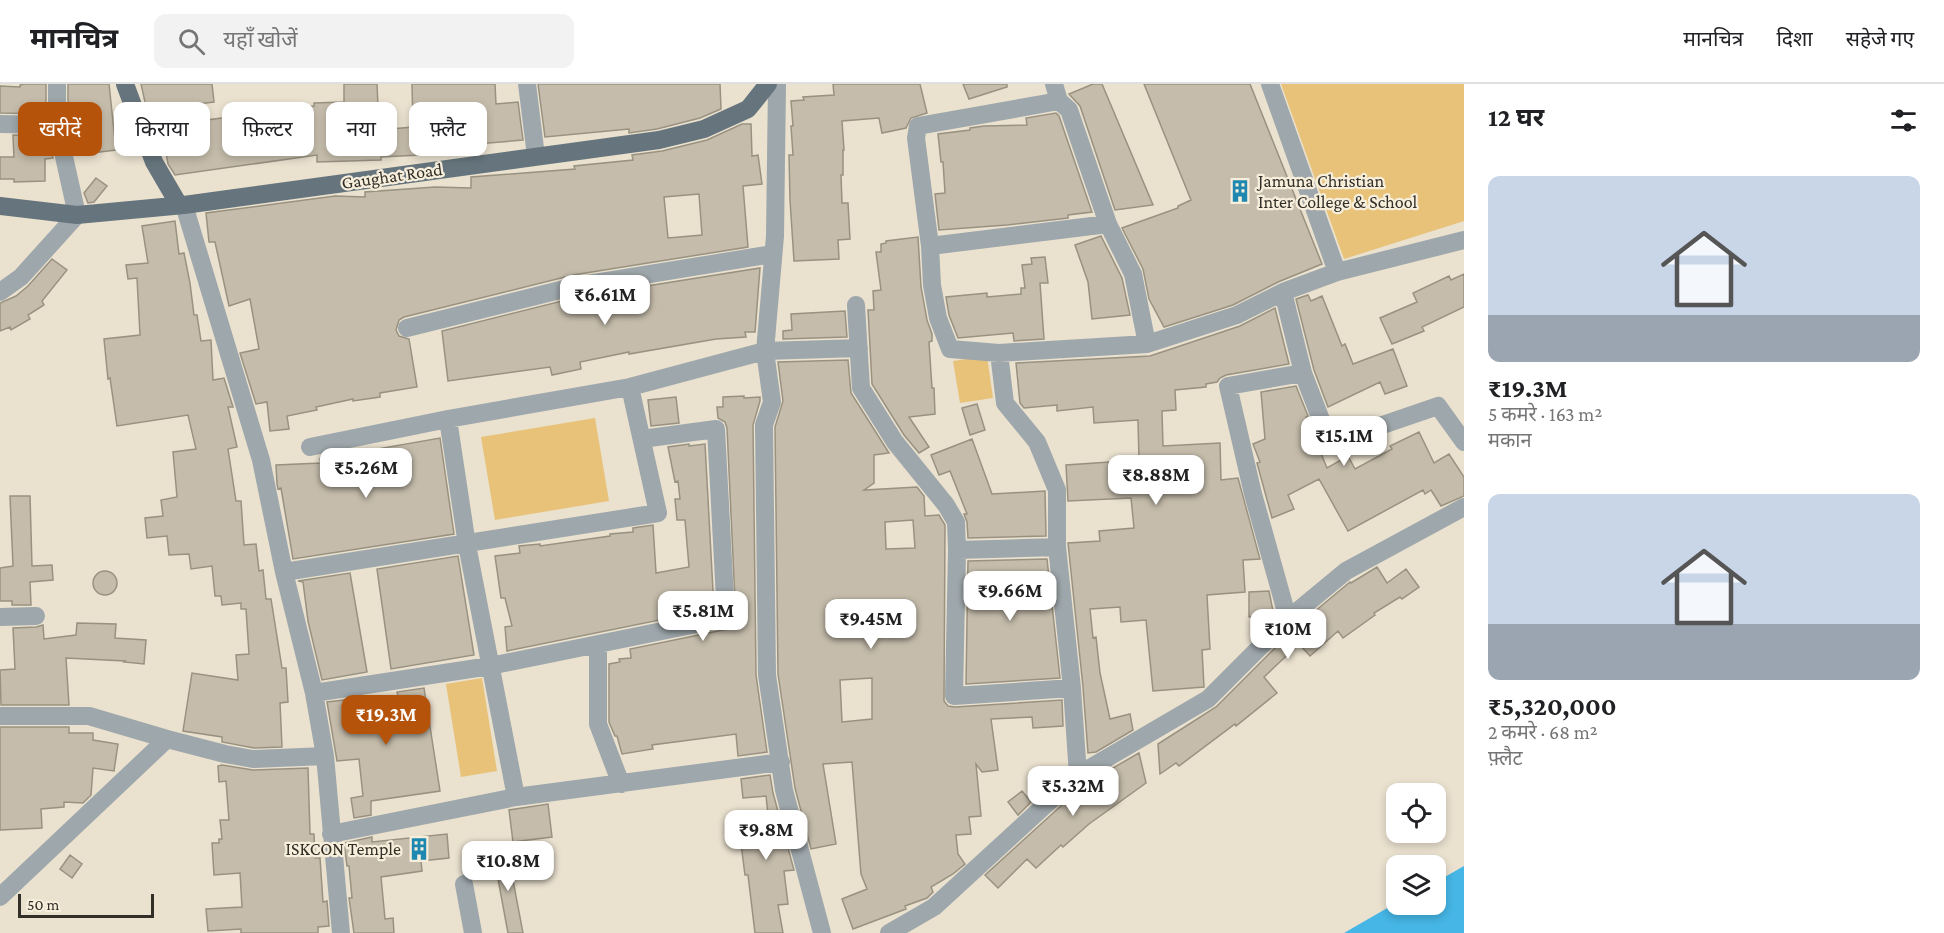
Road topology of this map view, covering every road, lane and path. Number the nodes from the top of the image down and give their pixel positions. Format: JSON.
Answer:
{"nodes":[{"id":1,"x":57,"y":84,"type":"edge"},
{"id":2,"x":125,"y":84,"type":"edge"},
{"id":3,"x":527,"y":84,"type":"edge"},
{"id":4,"x":768,"y":84,"type":"edge"},
{"id":5,"x":777,"y":84,"type":"edge"},
{"id":6,"x":1270,"y":84,"type":"edge"},
{"id":7,"x":1056,"y":93,"type":"edge"},
{"id":8,"x":57,"y":102,"type":"edge"},
{"id":9,"x":0,"y":124,"type":"edge"},
{"id":10,"x":18,"y":124,"type":"edge"},
{"id":11,"x":64,"y":156,"type":"edge"},
{"id":12,"x":536,"y":156,"type":"junction"},
{"id":13,"x":181,"y":205,"type":"junction"},
{"id":14,"x":0,"y":206,"type":"edge"},
{"id":15,"x":77,"y":215,"type":"junction"},
{"id":16,"x":1108,"y":224,"type":"junction"},
{"id":17,"x":1464,"y":240,"type":"edge"},
{"id":18,"x":930,"y":246,"type":"junction"},
{"id":19,"x":773,"y":254,"type":"junction"},
{"id":20,"x":1337,"y":272,"type":"junction"},
{"id":21,"x":0,"y":292,"type":"edge"},
{"id":22,"x":1283,"y":292,"type":"junction"},
{"id":23,"x":856,"y":305,"type":"dead end"},
{"id":24,"x":407,"y":328,"type":"dead end"},
{"id":25,"x":1147,"y":344,"type":"junction"},
{"id":26,"x":859,"y":348,"type":"junction"},
{"id":27,"x":765,"y":351,"type":"junction"},
{"id":28,"x":999,"y":353,"type":"junction"},
{"id":29,"x":1303,"y":373,"type":"junction"},
{"id":30,"x":630,"y":387,"type":"junction"},
{"id":31,"x":448,"y":419,"type":"junction"},
{"id":32,"x":642,"y":440,"type":"junction"},
{"id":33,"x":1464,"y":442,"type":"edge"},
{"id":34,"x":310,"y":447,"type":"dead end"},
{"id":35,"x":1464,"y":507,"type":"edge"},
{"id":36,"x":467,"y":544,"type":"junction"},
{"id":37,"x":1057,"y":548,"type":"junction"},
{"id":38,"x":957,"y":550,"type":"junction"},
{"id":39,"x":284,"y":572,"type":"junction"},
{"id":40,"x":36,"y":616,"type":"dead end"},
{"id":41,"x":0,"y":617,"type":"edge"},
{"id":42,"x":1288,"y":619,"type":"junction"},
{"id":43,"x":598,"y":645,"type":"junction"},
{"id":44,"x":490,"y":666,"type":"junction"},
{"id":45,"x":1072,"y":688,"type":"junction"},
{"id":46,"x":314,"y":693,"type":"junction"},
{"id":47,"x":0,"y":716,"type":"edge"},
{"id":48,"x":167,"y":739,"type":"junction"},
{"id":49,"x":325,"y":756,"type":"junction"},
{"id":50,"x":781,"y":762,"type":"junction"},
{"id":51,"x":1078,"y":775,"type":"junction"},
{"id":52,"x":621,"y":784,"type":"junction"},
{"id":53,"x":516,"y":797,"type":"junction"},
{"id":54,"x":331,"y":834,"type":"junction"},
{"id":55,"x":464,"y":884,"type":"dead end"},
{"id":56,"x":0,"y":897,"type":"edge"},
{"id":57,"x":341,"y":933,"type":"edge"},
{"id":58,"x":473,"y":933,"type":"edge"},
{"id":59,"x":822,"y":933,"type":"edge"},
{"id":60,"x":889,"y":933,"type":"edge"}],
"edges":[{"from":1,"to":8,"type":"street"},
{"from":2,"to":13,"type":"main road"},
{"from":3,"to":12,"type":"street"},
{"from":4,"to":12,"type":"main road","name":"Gaughat Road"},
{"from":5,"to":19,"type":"street"},
{"from":6,"to":20,"type":"street"},
{"from":7,"to":16,"type":"street"},
{"from":7,"to":18,"type":"street"},
{"from":9,"to":10,"type":"street"},
{"from":11,"to":15,"type":"street"},
{"from":12,"to":13,"type":"main road","name":"Gaughat Road"},
{"from":13,"to":15,"type":"main road","name":"Gaughat Road"},
{"from":13,"to":39,"type":"street"},
{"from":14,"to":15,"type":"main road","name":"Gaughat Road"},
{"from":15,"to":21,"type":"street"},
{"from":16,"to":18,"type":"street"},
{"from":16,"to":25,"type":"street"},
{"from":17,"to":20,"type":"street"},
{"from":18,"to":28,"type":"street"},
{"from":19,"to":24,"type":"street"},
{"from":19,"to":27,"type":"street"},
{"from":20,"to":22,"type":"street"},
{"from":22,"to":25,"type":"street"},
{"from":22,"to":29,"type":"street"},
{"from":23,"to":26,"type":"street"},
{"from":25,"to":28,"type":"street"},
{"from":26,"to":27,"type":"street"},
{"from":26,"to":38,"type":"street"},
{"from":27,"to":30,"type":"street"},
{"from":27,"to":50,"type":"street"},
{"from":28,"to":37,"type":"street"},
{"from":29,"to":33,"type":"street"},
{"from":29,"to":42,"type":"street"},
{"from":30,"to":31,"type":"street"},
{"from":30,"to":32,"type":"street"},
{"from":31,"to":34,"type":"street"},
{"from":31,"to":36,"type":"street"},
{"from":32,"to":36,"type":"street"},
{"from":32,"to":43,"type":"street"},
{"from":35,"to":42,"type":"street"},
{"from":36,"to":39,"type":"street"},
{"from":36,"to":44,"type":"street"},
{"from":37,"to":38,"type":"street"},
{"from":37,"to":45,"type":"street"},
{"from":38,"to":45,"type":"street"},
{"from":39,"to":46,"type":"street"},
{"from":40,"to":41,"type":"street"},
{"from":42,"to":51,"type":"street"},
{"from":43,"to":44,"type":"street"},
{"from":43,"to":52,"type":"street"},
{"from":44,"to":46,"type":"street"},
{"from":44,"to":53,"type":"street"},
{"from":45,"to":51,"type":"street"},
{"from":46,"to":49,"type":"street"},
{"from":47,"to":48,"type":"street"},
{"from":48,"to":49,"type":"street"},
{"from":48,"to":56,"type":"street"},
{"from":49,"to":54,"type":"street"},
{"from":50,"to":52,"type":"street"},
{"from":50,"to":59,"type":"street"},
{"from":51,"to":60,"type":"street"},
{"from":52,"to":53,"type":"street"},
{"from":53,"to":54,"type":"street"},
{"from":54,"to":57,"type":"street"},
{"from":55,"to":58,"type":"street"}]}
